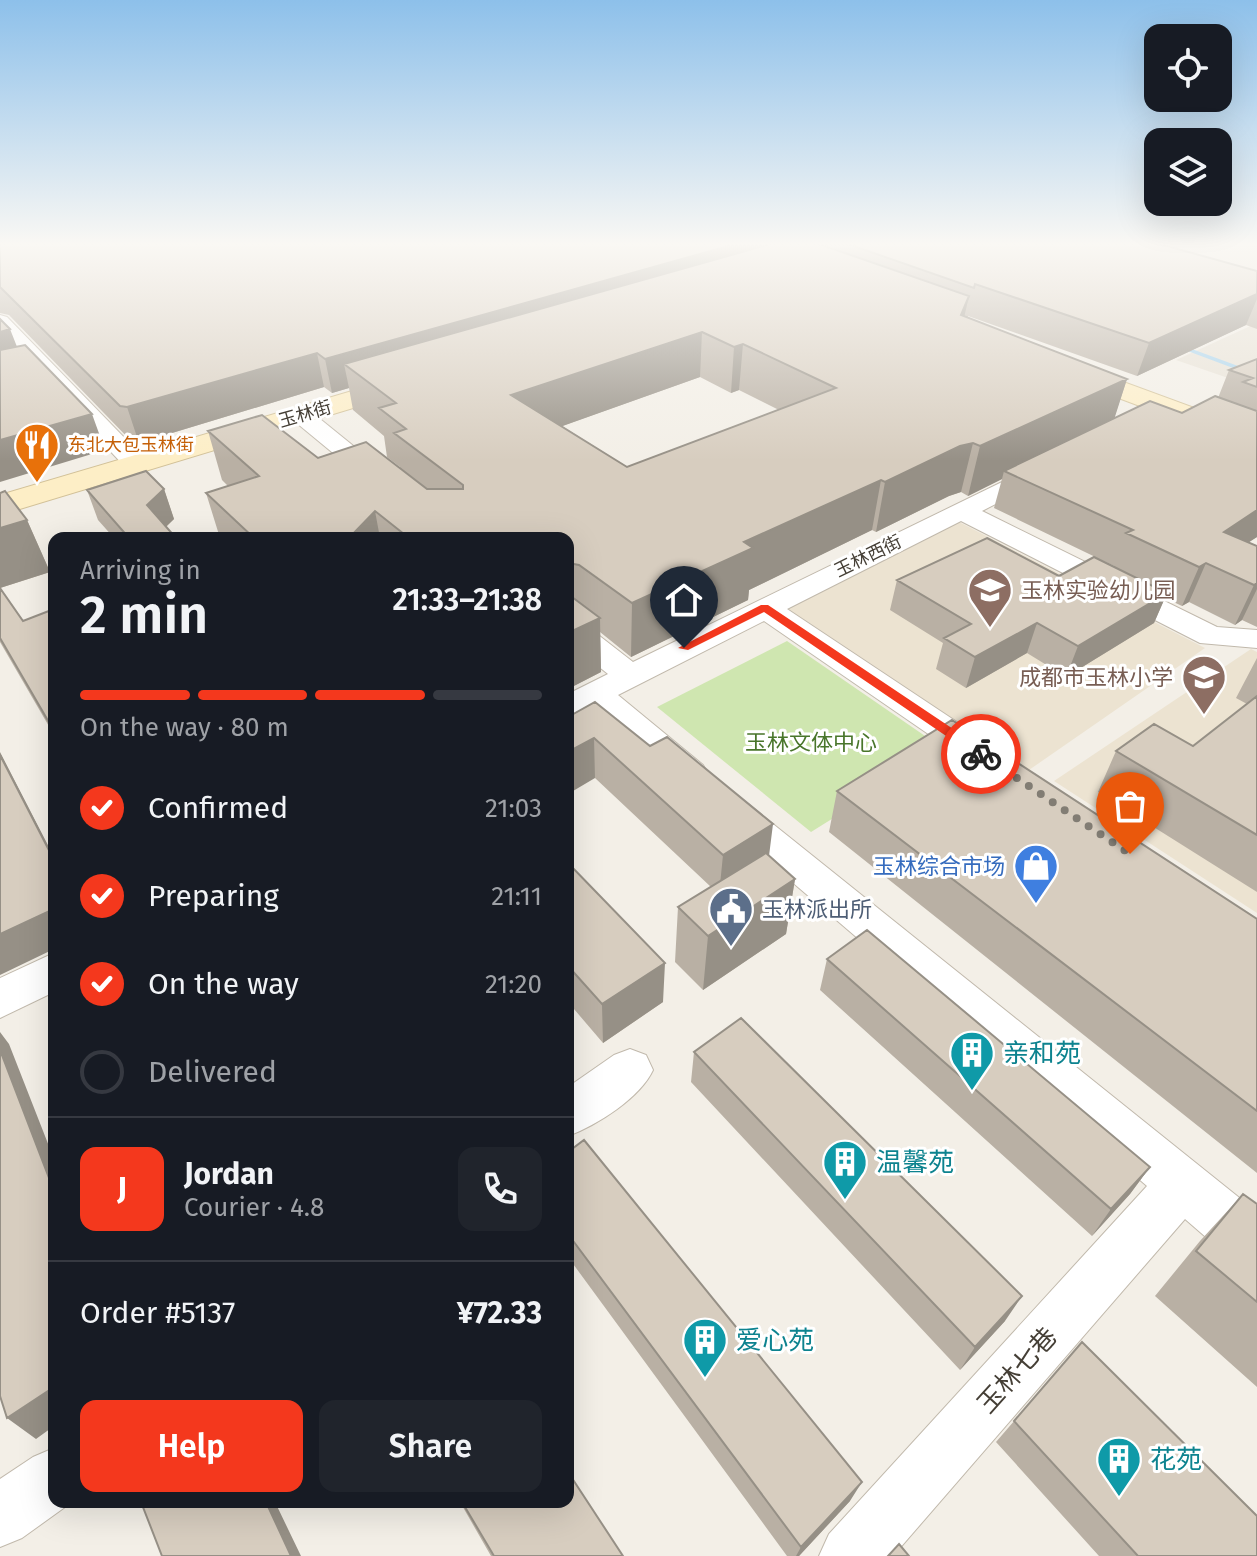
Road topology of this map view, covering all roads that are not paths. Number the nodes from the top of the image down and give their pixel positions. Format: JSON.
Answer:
{"nodes":[{"id":1,"x":0,"y":321,"type":"edge"},
{"id":2,"x":1049,"y":362,"type":"edge"},
{"id":3,"x":44,"y":367,"type":"junction"},
{"id":4,"x":15,"y":374,"type":"edge"},
{"id":5,"x":435,"y":374,"type":"edge"},
{"id":6,"x":1169,"y":408,"type":"junction"},
{"id":7,"x":301,"y":415,"type":"junction"},
{"id":8,"x":1141,"y":421,"type":"edge"},
{"id":9,"x":1257,"y":441,"type":"edge"},
{"id":10,"x":1072,"y":456,"type":"edge"},
{"id":11,"x":136,"y":464,"type":"junction"},
{"id":12,"x":0,"y":505,"type":"edge"},
{"id":13,"x":961,"y":511,"type":"junction"},
{"id":14,"x":446,"y":532,"type":"edge"},
{"id":15,"x":765,"y":608,"type":"junction"},
{"id":16,"x":1257,"y":638,"type":"edge"},
{"id":17,"x":574,"y":640,"type":"edge"},
{"id":18,"x":598,"y":691,"type":"edge"},
{"id":19,"x":1014,"y":777,"type":"edge"},
{"id":20,"x":48,"y":974,"type":"edge"},
{"id":21,"x":0,"y":999,"type":"edge"},
{"id":22,"x":630,"y":1070,"type":"dead end"},
{"id":23,"x":574,"y":1110,"type":"edge"},
{"id":24,"x":1183,"y":1184,"type":"junction"},
{"id":25,"x":1257,"y":1246,"type":"edge"},
{"id":26,"x":48,"y":1482,"type":"edge"},
{"id":27,"x":0,"y":1516,"type":"edge"},
{"id":28,"x":851,"y":1556,"type":"edge"}],
"edges":[{"from":1,"to":3,"type":"street"},
{"from":2,"to":6,"type":"street"},
{"from":3,"to":4,"type":"street"},
{"from":3,"to":11,"type":"street"},
{"from":5,"to":7,"type":"street","name":"玉林街"},
{"from":6,"to":8,"type":"street"},
{"from":6,"to":9,"type":"street"},
{"from":7,"to":11,"type":"street","name":"玉林街"},
{"from":7,"to":14,"type":"street"},
{"from":10,"to":13,"type":"street","name":"玉林西街"},
{"from":11,"to":12,"type":"street","name":"玉林街"},
{"from":13,"to":15,"type":"street","name":"玉林西街"},
{"from":13,"to":16,"type":"street"},
{"from":15,"to":18,"type":"street","name":"玉林西街"},
{"from":15,"to":19,"type":"street"},
{"from":17,"to":18,"type":"street"},
{"from":18,"to":24,"type":"street"},
{"from":20,"to":21,"type":"street"},
{"from":22,"to":23,"type":"street"},
{"from":24,"to":25,"type":"street"},
{"from":24,"to":28,"type":"street","name":"玉林七巷"},
{"from":26,"to":27,"type":"street"}]}
